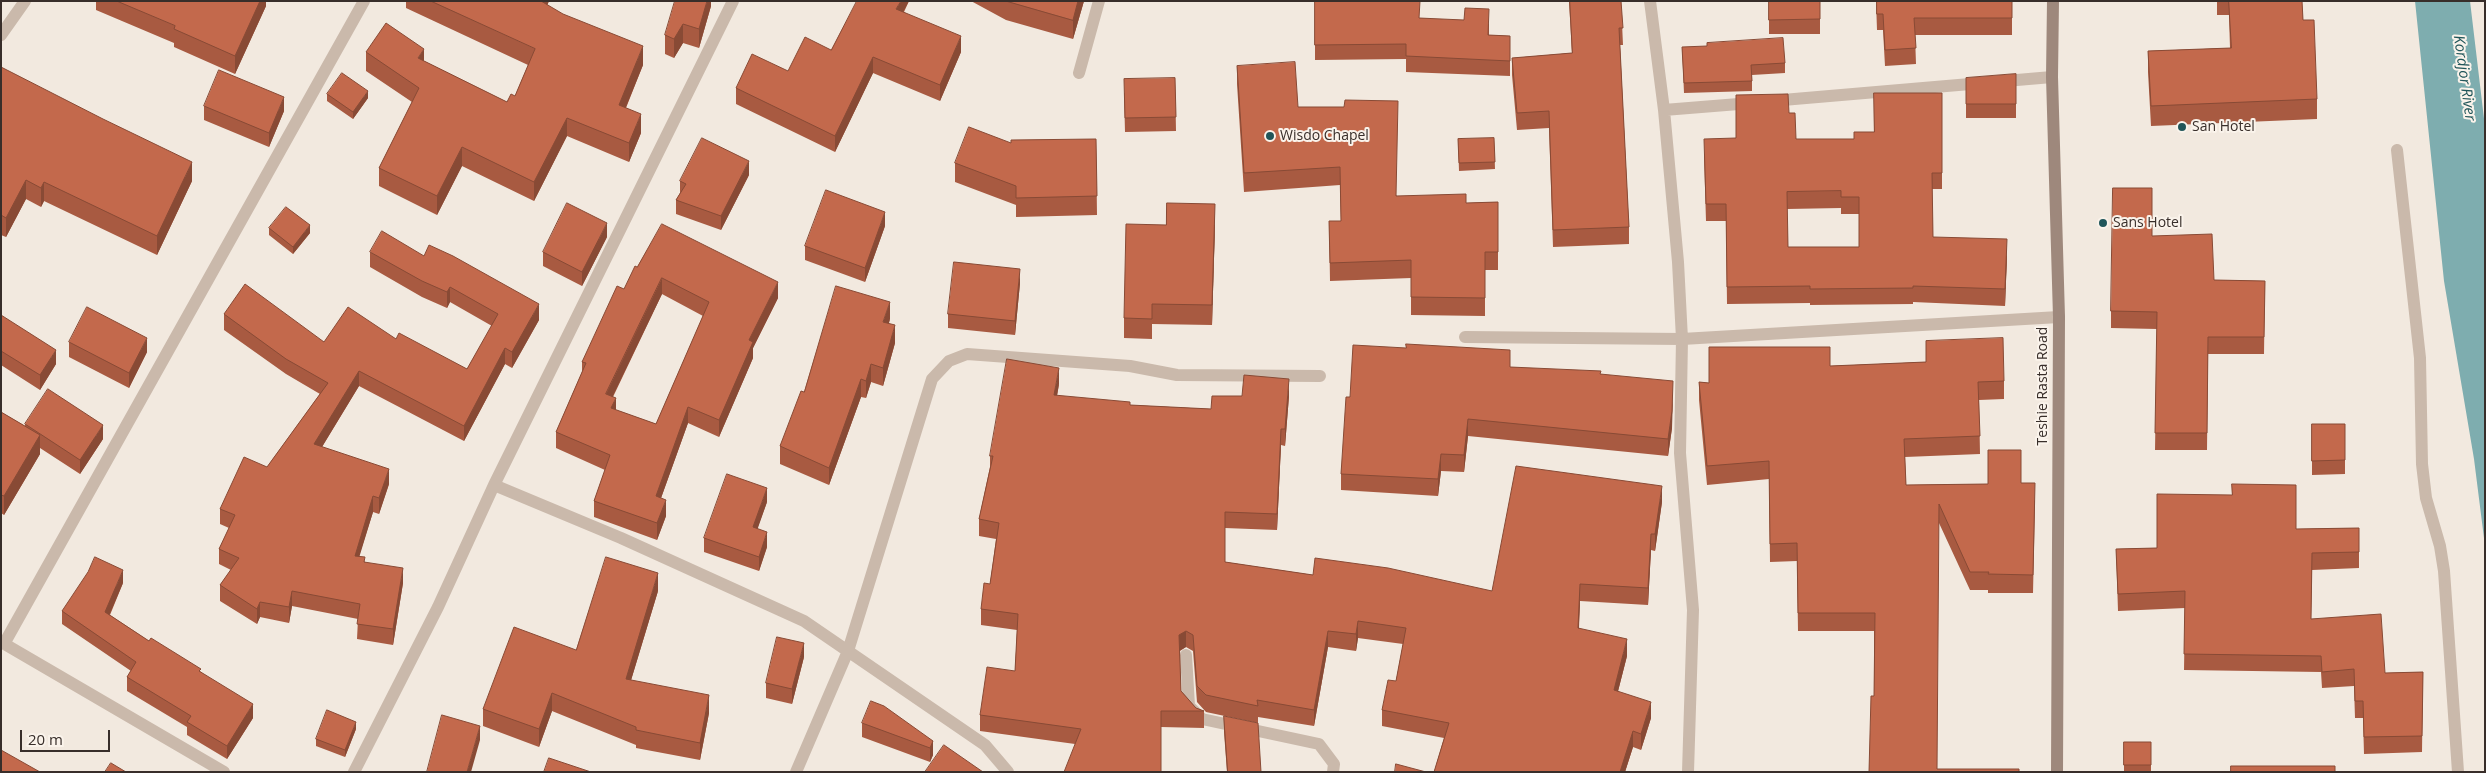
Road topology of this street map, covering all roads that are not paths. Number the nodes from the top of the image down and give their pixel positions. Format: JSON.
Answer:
{"nodes":[{"id":1,"x":25,"y":1,"type":"edge"},
{"id":2,"x":364,"y":1,"type":"edge"},
{"id":3,"x":733,"y":1,"type":"edge"},
{"id":4,"x":1099,"y":1,"type":"edge"},
{"id":5,"x":1650,"y":1,"type":"edge"},
{"id":6,"x":2053,"y":1,"type":"edge"},
{"id":7,"x":1,"y":35,"type":"edge"},
{"id":8,"x":1079,"y":73,"type":"dead end"},
{"id":9,"x":2052,"y":77,"type":"junction"},
{"id":10,"x":1664,"y":110,"type":"junction"},
{"id":11,"x":2397,"y":150,"type":"dead end"},
{"id":12,"x":2058,"y":317,"type":"junction"},
{"id":13,"x":1465,"y":337,"type":"dead end"},
{"id":14,"x":1682,"y":339,"type":"junction"},
{"id":15,"x":1320,"y":376,"type":"dead end"},
{"id":16,"x":494,"y":485,"type":"junction"},
{"id":17,"x":2,"y":643,"type":"edge"},
{"id":18,"x":848,"y":651,"type":"junction"},
{"id":19,"x":1186,"y":655,"type":"dead end"},
{"id":20,"x":224,"y":772,"type":"edge"},
{"id":21,"x":354,"y":772,"type":"edge"},
{"id":22,"x":796,"y":772,"type":"edge"},
{"id":23,"x":1008,"y":772,"type":"edge"},
{"id":24,"x":1333,"y":772,"type":"edge"},
{"id":25,"x":1688,"y":772,"type":"edge"},
{"id":26,"x":2057,"y":772,"type":"edge"},
{"id":27,"x":2458,"y":772,"type":"edge"}],
"edges":[{"from":1,"to":7,"type":"street"},
{"from":2,"to":17,"type":"street"},
{"from":3,"to":16,"type":"street"},
{"from":4,"to":8,"type":"street"},
{"from":5,"to":10,"type":"street"},
{"from":6,"to":9,"type":"main road","name":"Teshie Rasta Road"},
{"from":9,"to":10,"type":"street"},
{"from":9,"to":12,"type":"main road","name":"Teshie Rasta Road"},
{"from":10,"to":14,"type":"street"},
{"from":11,"to":27,"type":"street"},
{"from":12,"to":14,"type":"street"},
{"from":12,"to":26,"type":"main road","name":"Teshie Rasta Road"},
{"from":13,"to":14,"type":"street"},
{"from":14,"to":25,"type":"street"},
{"from":15,"to":18,"type":"street"},
{"from":16,"to":18,"type":"street"},
{"from":16,"to":21,"type":"street"},
{"from":17,"to":20,"type":"street"},
{"from":18,"to":22,"type":"street"},
{"from":18,"to":23,"type":"street"},
{"from":19,"to":24,"type":"street"}]}
